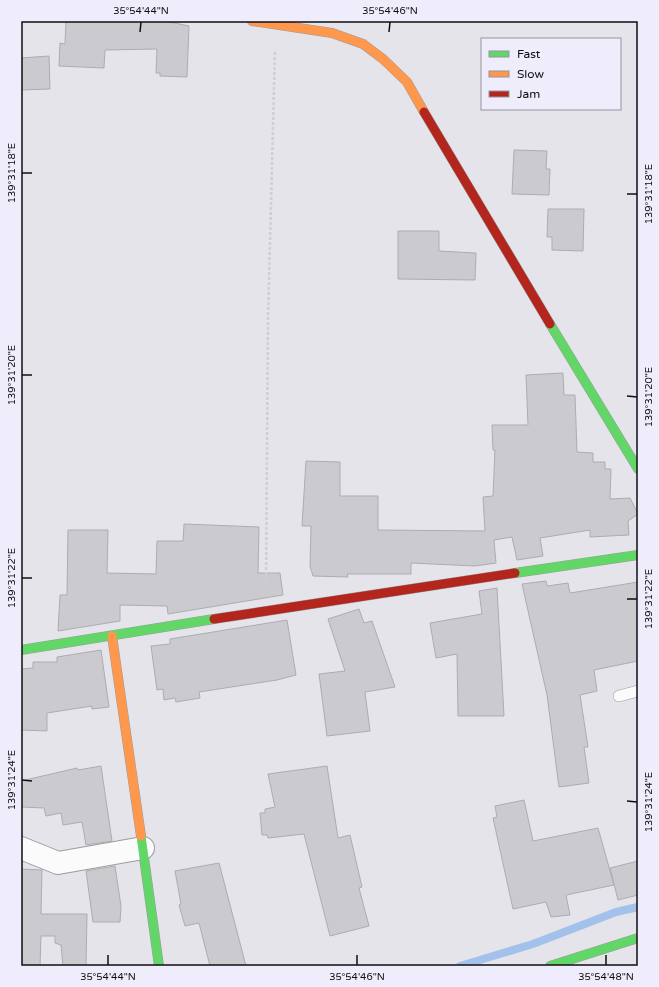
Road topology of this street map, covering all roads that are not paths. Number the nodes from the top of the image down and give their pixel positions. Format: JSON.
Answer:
{"nodes":[{"id":1,"x":252,"y":21,"type":"edge"},
{"id":2,"x":274,"y":23,"type":"edge"},
{"id":3,"x":638,"y":469,"type":"edge"},
{"id":4,"x":638,"y":555,"type":"edge"},
{"id":5,"x":112,"y":636,"type":"junction"},
{"id":6,"x":21,"y":650,"type":"edge"},
{"id":7,"x":638,"y":692,"type":"edge"},
{"id":8,"x":620,"y":696,"type":"dead end"},
{"id":9,"x":21,"y":848,"type":"edge"},
{"id":10,"x":143,"y":848,"type":"junction"},
{"id":11,"x":638,"y":938,"type":"edge"},
{"id":12,"x":587,"y":960,"type":"edge"},
{"id":13,"x":160,"y":966,"type":"edge"},
{"id":14,"x":550,"y":966,"type":"edge"}],
"edges":[{"from":1,"to":2,"type":"street"},
{"from":2,"to":3,"type":"street"},
{"from":4,"to":5,"type":"street"},
{"from":5,"to":6,"type":"street"},
{"from":5,"to":10,"type":"street"},
{"from":7,"to":8,"type":"lane"},
{"from":9,"to":10,"type":"street"},
{"from":10,"to":13,"type":"street"},
{"from":11,"to":12,"type":"street"},
{"from":12,"to":14,"type":"street"}]}
